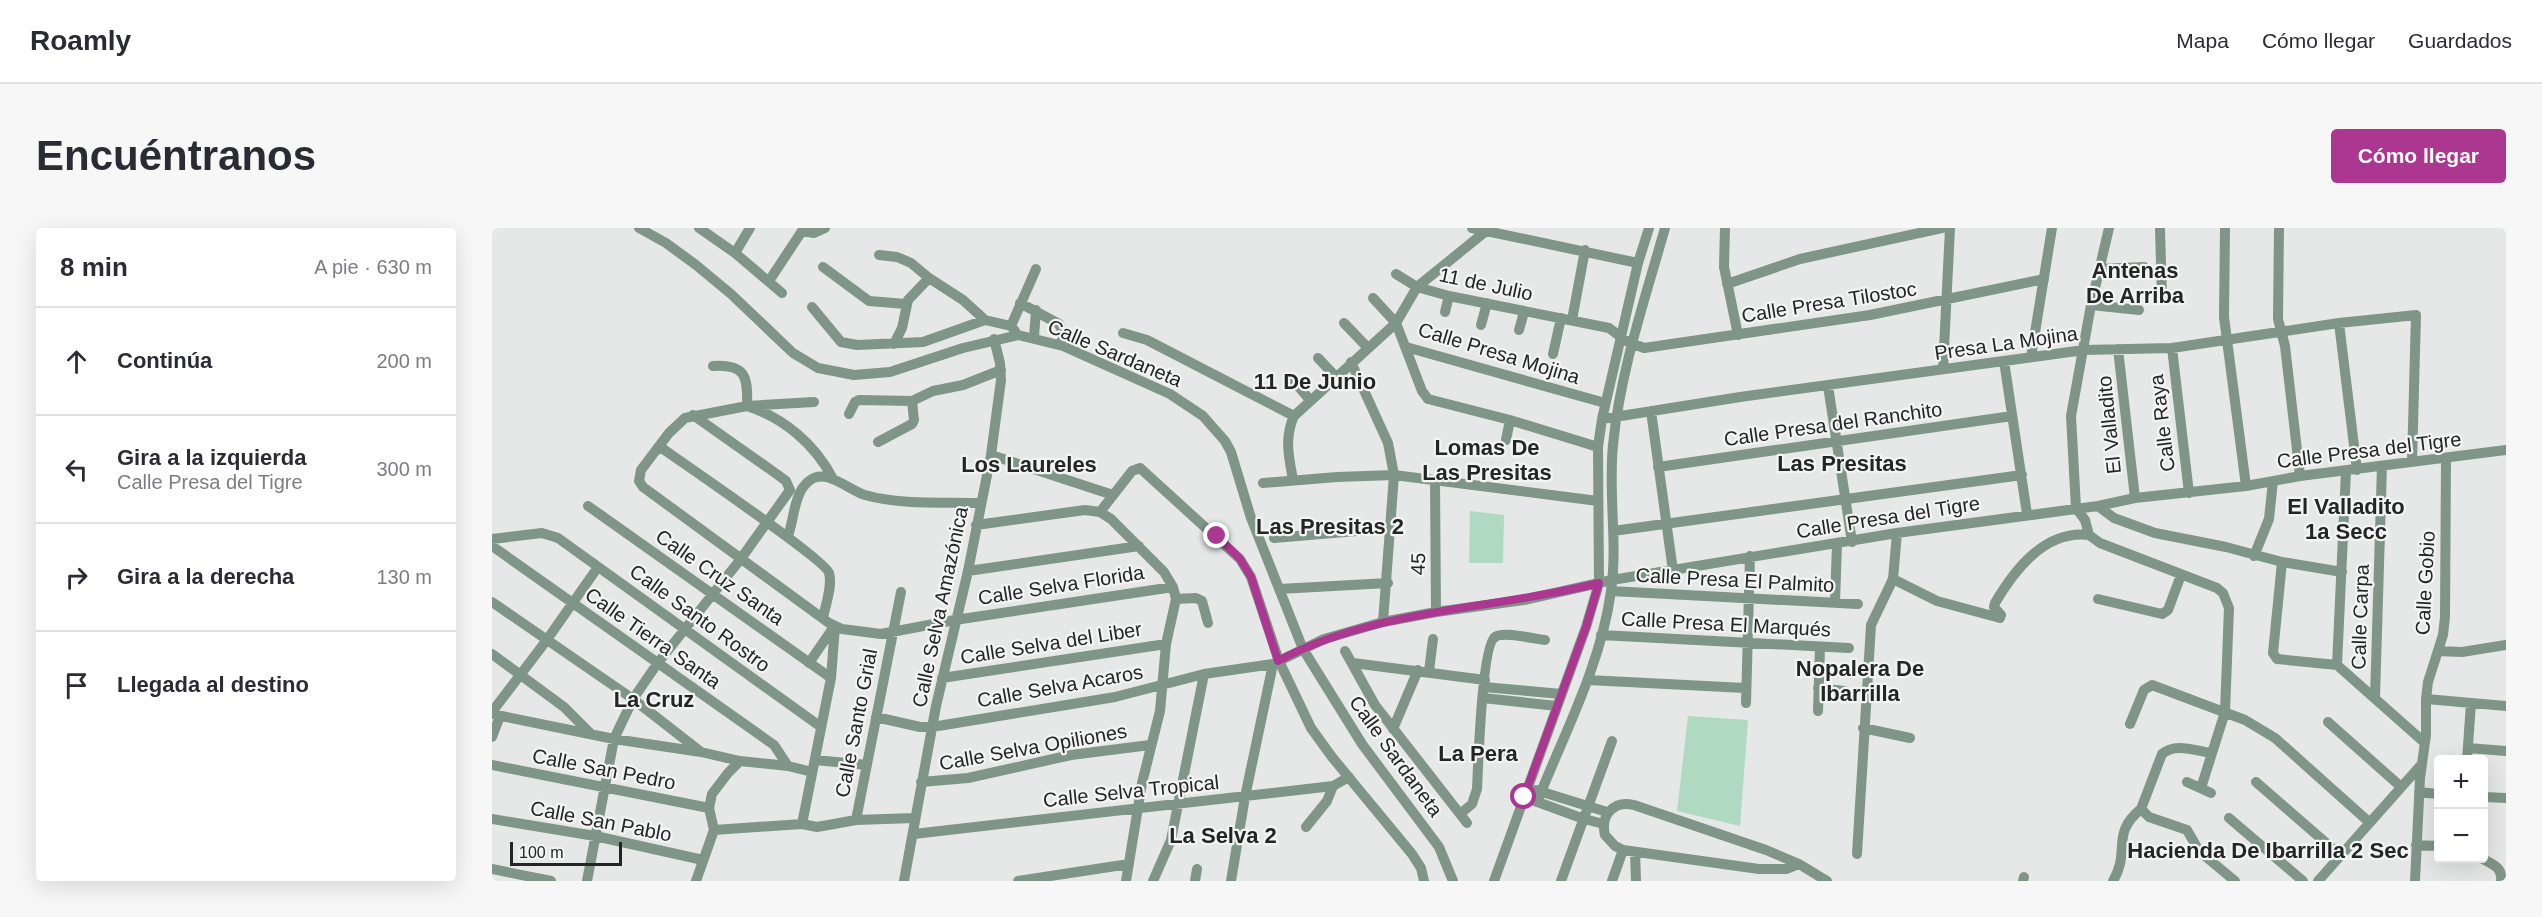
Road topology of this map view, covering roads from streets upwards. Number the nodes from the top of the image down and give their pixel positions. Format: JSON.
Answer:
{"nodes":[{"id":1,"x":639,"y":228,"type":"edge"},
{"id":2,"x":699,"y":228,"type":"edge"},
{"id":3,"x":750,"y":228,"type":"edge"},
{"id":4,"x":825,"y":228,"type":"edge"},
{"id":5,"x":1472,"y":228,"type":"edge"},
{"id":6,"x":1649,"y":228,"type":"edge"},
{"id":7,"x":1665,"y":228,"type":"edge"},
{"id":8,"x":1725,"y":228,"type":"edge"},
{"id":9,"x":1942,"y":228,"type":"edge"},
{"id":10,"x":1950,"y":228,"type":"edge"},
{"id":11,"x":2052,"y":228,"type":"edge"},
{"id":12,"x":2109,"y":228,"type":"edge"},
{"id":13,"x":2160,"y":228,"type":"edge"},
{"id":14,"x":2225,"y":228,"type":"edge"},
{"id":15,"x":2280,"y":228,"type":"edge"},
{"id":16,"x":803,"y":230,"type":"edge"},
{"id":17,"x":1486,"y":231,"type":"junction"},
{"id":18,"x":1510,"y":232,"type":"edge"},
{"id":19,"x":1585,"y":250,"type":"junction"},
{"id":20,"x":735,"y":253,"type":"junction"},
{"id":21,"x":879,"y":255,"type":"dead end"},
{"id":22,"x":1638,"y":262,"type":"junction"},
{"id":23,"x":823,"y":267,"type":"dead end"},
{"id":24,"x":2144,"y":267,"type":"dead end"},
{"id":25,"x":1036,"y":269,"type":"dead end"},
{"id":26,"x":2098,"y":269,"type":"junction"},
{"id":27,"x":1396,"y":274,"type":"dead end"},
{"id":28,"x":929,"y":278,"type":"junction"},
{"id":29,"x":2044,"y":279,"type":"junction"},
{"id":30,"x":769,"y":281,"type":"junction"},
{"id":31,"x":1727,"y":284,"type":"junction"},
{"id":32,"x":1418,"y":287,"type":"junction"},
{"id":33,"x":782,"y":293,"type":"dead end"},
{"id":34,"x":1449,"y":296,"type":"junction"},
{"id":35,"x":1373,"y":298,"type":"dead end"},
{"id":36,"x":2162,"y":298,"type":"dead end"},
{"id":37,"x":1946,"y":301,"type":"junction"},
{"id":38,"x":1020,"y":303,"type":"junction"},
{"id":39,"x":1487,"y":303,"type":"junction"},
{"id":40,"x":906,"y":304,"type":"junction"},
{"id":41,"x":2091,"y":304,"type":"junction"},
{"id":42,"x":812,"y":307,"type":"dead end"},
{"id":43,"x":1036,"y":310,"type":"junction"},
{"id":44,"x":2139,"y":310,"type":"dead end"},
{"id":45,"x":1445,"y":312,"type":"dead end"},
{"id":46,"x":1524,"y":312,"type":"junction"},
{"id":47,"x":1567,"y":319,"type":"junction"},
{"id":48,"x":985,"y":320,"type":"junction"},
{"id":49,"x":1344,"y":323,"type":"dead end"},
{"id":50,"x":1396,"y":323,"type":"junction"},
{"id":51,"x":2339,"y":323,"type":"junction"},
{"id":52,"x":1481,"y":325,"type":"dead end"},
{"id":53,"x":1011,"y":326,"type":"junction"},
{"id":54,"x":1519,"y":330,"type":"dead end"},
{"id":55,"x":2281,"y":331,"type":"junction"},
{"id":56,"x":1123,"y":333,"type":"dead end"},
{"id":57,"x":1018,"y":335,"type":"junction"},
{"id":58,"x":1738,"y":335,"type":"junction"},
{"id":59,"x":1620,"y":337,"type":"junction"},
{"id":60,"x":1034,"y":338,"type":"junction"},
{"id":61,"x":2226,"y":339,"type":"junction"},
{"id":62,"x":894,"y":344,"type":"junction"},
{"id":63,"x":995,"y":344,"type":"junction"},
{"id":64,"x":1633,"y":344,"type":"junction"},
{"id":65,"x":1060,"y":345,"type":"junction"},
{"id":66,"x":1406,"y":347,"type":"junction"},
{"id":67,"x":1368,"y":348,"type":"junction"},
{"id":68,"x":2172,"y":348,"type":"junction"},
{"id":69,"x":2118,"y":349,"type":"junction"},
{"id":70,"x":2084,"y":351,"type":"junction"},
{"id":71,"x":1553,"y":354,"type":"dead end"},
{"id":72,"x":2031,"y":357,"type":"junction"},
{"id":73,"x":1318,"y":358,"type":"dead end"},
{"id":74,"x":2004,"y":361,"type":"junction"},
{"id":75,"x":1352,"y":362,"type":"junction"},
{"id":76,"x":713,"y":366,"type":"dead end"},
{"id":77,"x":1001,"y":366,"type":"junction"},
{"id":78,"x":1943,"y":369,"type":"junction"},
{"id":79,"x":1336,"y":377,"type":"junction"},
{"id":80,"x":1292,"y":379,"type":"dead end"},
{"id":81,"x":1828,"y":386,"type":"junction"},
{"id":82,"x":1310,"y":400,"type":"junction"},
{"id":83,"x":912,"y":401,"type":"junction"},
{"id":84,"x":814,"y":402,"type":"dead end"},
{"id":85,"x":1605,"y":403,"type":"junction"},
{"id":86,"x":747,"y":406,"type":"junction"},
{"id":87,"x":1651,"y":411,"type":"junction"},
{"id":88,"x":849,"y":414,"type":"dead end"},
{"id":89,"x":693,"y":415,"type":"junction"},
{"id":90,"x":1294,"y":416,"type":"junction"},
{"id":91,"x":2013,"y":416,"type":"junction"},
{"id":92,"x":1616,"y":417,"type":"junction"},
{"id":93,"x":1602,"y":419,"type":"junction"},
{"id":94,"x":1510,"y":420,"type":"junction"},
{"id":95,"x":1506,"y":440,"type":"dead end"},
{"id":96,"x":878,"y":442,"type":"dead end"},
{"id":97,"x":1837,"y":443,"type":"junction"},
{"id":98,"x":659,"y":446,"type":"junction"},
{"id":99,"x":1598,"y":447,"type":"junction"},
{"id":100,"x":2506,"y":450,"type":"edge"},
{"id":101,"x":991,"y":455,"type":"junction"},
{"id":102,"x":2446,"y":458,"type":"junction"},
{"id":103,"x":2412,"y":462,"type":"junction"},
{"id":104,"x":2382,"y":466,"type":"junction"},
{"id":105,"x":1658,"y":467,"type":"junction"},
{"id":106,"x":2351,"y":470,"type":"junction"},
{"id":107,"x":1394,"y":475,"type":"junction"},
{"id":108,"x":2022,"y":475,"type":"junction"},
{"id":109,"x":2300,"y":476,"type":"junction"},
{"id":110,"x":832,"y":479,"type":"junction"},
{"id":111,"x":1293,"y":480,"type":"junction"},
{"id":112,"x":1435,"y":481,"type":"junction"},
{"id":113,"x":2273,"y":481,"type":"junction"},
{"id":114,"x":1263,"y":483,"type":"dead end"},
{"id":115,"x":2246,"y":486,"type":"junction"},
{"id":116,"x":2189,"y":493,"type":"junction"},
{"id":117,"x":1113,"y":495,"type":"junction"},
{"id":118,"x":1845,"y":498,"type":"junction"},
{"id":119,"x":2134,"y":498,"type":"junction"},
{"id":120,"x":1598,"y":501,"type":"junction"},
{"id":121,"x":980,"y":504,"type":"junction"},
{"id":122,"x":780,"y":505,"type":"junction"},
{"id":123,"x":588,"y":506,"type":"dead end"},
{"id":124,"x":2098,"y":507,"type":"junction"},
{"id":125,"x":2076,"y":508,"type":"junction"},
{"id":126,"x":1100,"y":512,"type":"junction"},
{"id":127,"x":2027,"y":514,"type":"junction"},
{"id":128,"x":794,"y":515,"type":"junction"},
{"id":129,"x":766,"y":523,"type":"junction"},
{"id":130,"x":1667,"y":524,"type":"junction"},
{"id":131,"x":976,"y":525,"type":"junction"},
{"id":132,"x":1392,"y":528,"type":"junction"},
{"id":133,"x":1613,"y":531,"type":"junction"},
{"id":134,"x":1897,"y":533,"type":"junction"},
{"id":135,"x":2089,"y":535,"type":"junction"},
{"id":136,"x":788,"y":536,"type":"junction"},
{"id":137,"x":1275,"y":538,"type":"dead end"},
{"id":138,"x":492,"y":539,"type":"edge"},
{"id":139,"x":1852,"y":542,"type":"junction"},
{"id":140,"x":1837,"y":544,"type":"junction"},
{"id":141,"x":492,"y":546,"type":"edge"},
{"id":142,"x":1139,"y":546,"type":"junction"},
{"id":143,"x":1750,"y":556,"type":"junction"},
{"id":144,"x":2254,"y":556,"type":"junction"},
{"id":145,"x":740,"y":560,"type":"junction"},
{"id":146,"x":2282,"y":562,"type":"junction"},
{"id":147,"x":598,"y":567,"type":"junction"},
{"id":148,"x":968,"y":571,"type":"junction"},
{"id":149,"x":1673,"y":571,"type":"junction"},
{"id":150,"x":2342,"y":572,"type":"junction"},
{"id":151,"x":2181,"y":575,"type":"junction"},
{"id":152,"x":1893,"y":579,"type":"junction"},
{"id":153,"x":1599,"y":583,"type":"junction"},
{"id":154,"x":1388,"y":584,"type":"junction"},
{"id":155,"x":1612,"y":586,"type":"junction"},
{"id":156,"x":1173,"y":587,"type":"junction"},
{"id":157,"x":1279,"y":589,"type":"junction"},
{"id":158,"x":901,"y":592,"type":"dead end"},
{"id":159,"x":713,"y":595,"type":"junction"},
{"id":160,"x":1176,"y":599,"type":"junction"},
{"id":161,"x":1748,"y":599,"type":"junction"},
{"id":162,"x":2098,"y":599,"type":"dead end"},
{"id":163,"x":492,"y":602,"type":"edge"},
{"id":164,"x":1835,"y":602,"type":"junction"},
{"id":165,"x":572,"y":603,"type":"junction"},
{"id":166,"x":1858,"y":604,"type":"dead end"},
{"id":167,"x":1436,"y":612,"type":"junction"},
{"id":168,"x":823,"y":618,"type":"junction"},
{"id":169,"x":955,"y":620,"type":"junction"},
{"id":170,"x":1383,"y":622,"type":"junction"},
{"id":171,"x":1208,"y":623,"type":"dead end"},
{"id":172,"x":839,"y":628,"type":"junction"},
{"id":173,"x":685,"y":630,"type":"junction"},
{"id":174,"x":892,"y":633,"type":"junction"},
{"id":175,"x":1601,"y":635,"type":"junction"},
{"id":176,"x":1433,"y":639,"type":"dead end"},
{"id":177,"x":1545,"y":640,"type":"dead end"},
{"id":178,"x":546,"y":641,"type":"junction"},
{"id":179,"x":1746,"y":643,"type":"junction"},
{"id":180,"x":1166,"y":644,"type":"junction"},
{"id":181,"x":2506,"y":645,"type":"edge"},
{"id":182,"x":1820,"y":647,"type":"junction"},
{"id":183,"x":1850,"y":648,"type":"dead end"},
{"id":184,"x":1299,"y":650,"type":"junction"},
{"id":185,"x":1345,"y":651,"type":"dead end"},
{"id":186,"x":2438,"y":651,"type":"junction"},
{"id":187,"x":492,"y":654,"type":"edge"},
{"id":188,"x":1278,"y":661,"type":"junction"},
{"id":189,"x":809,"y":663,"type":"junction"},
{"id":190,"x":1353,"y":663,"type":"junction"},
{"id":191,"x":657,"y":664,"type":"junction"},
{"id":192,"x":2337,"y":665,"type":"junction"},
{"id":193,"x":1424,"y":670,"type":"junction"},
{"id":194,"x":521,"y":674,"type":"junction"},
{"id":195,"x":1204,"y":674,"type":"junction"},
{"id":196,"x":831,"y":678,"type":"junction"},
{"id":197,"x":942,"y":678,"type":"junction"},
{"id":198,"x":1588,"y":680,"type":"junction"},
{"id":199,"x":1162,"y":685,"type":"junction"},
{"id":200,"x":1484,"y":688,"type":"junction"},
{"id":201,"x":1745,"y":688,"type":"junction"},
{"id":202,"x":1818,"y":688,"type":"junction"},
{"id":203,"x":1844,"y":691,"type":"dead end"},
{"id":204,"x":1562,"y":694,"type":"junction"},
{"id":205,"x":2375,"y":698,"type":"junction"},
{"id":206,"x":633,"y":699,"type":"junction"},
{"id":207,"x":2426,"y":699,"type":"junction"},
{"id":208,"x":1746,"y":703,"type":"dead end"},
{"id":209,"x":2471,"y":703,"type":"junction"},
{"id":210,"x":1557,"y":706,"type":"junction"},
{"id":211,"x":2506,"y":706,"type":"edge"},
{"id":212,"x":564,"y":707,"type":"junction"},
{"id":213,"x":1818,"y":711,"type":"dead end"},
{"id":214,"x":2225,"y":712,"type":"junction"},
{"id":215,"x":495,"y":714,"type":"edge"},
{"id":216,"x":876,"y":717,"type":"junction"},
{"id":217,"x":2328,"y":722,"type":"dead end"},
{"id":218,"x":2130,"y":724,"type":"dead end"},
{"id":219,"x":555,"y":727,"type":"junction"},
{"id":220,"x":820,"y":727,"type":"junction"},
{"id":221,"x":932,"y":727,"type":"junction"},
{"id":222,"x":1863,"y":728,"type":"junction"},
{"id":223,"x":1393,"y":729,"type":"junction"},
{"id":224,"x":591,"y":734,"type":"junction"},
{"id":225,"x":492,"y":737,"type":"edge"},
{"id":226,"x":1910,"y":738,"type":"dead end"},
{"id":227,"x":614,"y":740,"type":"junction"},
{"id":228,"x":1612,"y":741,"type":"dead end"},
{"id":229,"x":2425,"y":743,"type":"junction"},
{"id":230,"x":1150,"y":745,"type":"junction"},
{"id":231,"x":2468,"y":748,"type":"junction"},
{"id":232,"x":2506,"y":751,"type":"edge"},
{"id":233,"x":701,"y":752,"type":"junction"},
{"id":234,"x":1479,"y":753,"type":"junction"},
{"id":235,"x":1509,"y":753,"type":"dead end"},
{"id":236,"x":2212,"y":753,"type":"junction"},
{"id":237,"x":2467,"y":755,"type":"edge"},
{"id":238,"x":815,"y":760,"type":"junction"},
{"id":239,"x":740,"y":761,"type":"junction"},
{"id":240,"x":492,"y":765,"type":"edge"},
{"id":241,"x":867,"y":765,"type":"junction"},
{"id":242,"x":2421,"y":765,"type":"junction"},
{"id":243,"x":788,"y":766,"type":"junction"},
{"id":244,"x":812,"y":772,"type":"junction"},
{"id":245,"x":1349,"y":777,"type":"junction"},
{"id":246,"x":921,"y":782,"type":"junction"},
{"id":247,"x":2187,"y":782,"type":"dead end"},
{"id":248,"x":2256,"y":782,"type":"dead end"},
{"id":249,"x":1333,"y":786,"type":"junction"},
{"id":250,"x":2400,"y":786,"type":"junction"},
{"id":251,"x":605,"y":789,"type":"junction"},
{"id":252,"x":1525,"y":792,"type":"junction"},
{"id":253,"x":2419,"y":792,"type":"junction"},
{"id":254,"x":2434,"y":794,"type":"edge"},
{"id":255,"x":1245,"y":797,"type":"junction"},
{"id":256,"x":1539,"y":797,"type":"junction"},
{"id":257,"x":2488,"y":797,"type":"edge"},
{"id":258,"x":2506,"y":798,"type":"edge"},
{"id":259,"x":1177,"y":805,"type":"junction"},
{"id":260,"x":1588,"y":806,"type":"junction"},
{"id":261,"x":709,"y":808,"type":"junction"},
{"id":262,"x":1137,"y":809,"type":"junction"},
{"id":263,"x":2140,"y":809,"type":"junction"},
{"id":264,"x":1607,"y":812,"type":"junction"},
{"id":265,"x":1460,"y":814,"type":"junction"},
{"id":266,"x":2229,"y":818,"type":"dead end"},
{"id":267,"x":492,"y":819,"type":"edge"},
{"id":268,"x":914,"y":819,"type":"junction"},
{"id":269,"x":1584,"y":819,"type":"junction"},
{"id":270,"x":856,"y":820,"type":"junction"},
{"id":271,"x":2369,"y":822,"type":"junction"},
{"id":272,"x":1467,"y":823,"type":"dead end"},
{"id":273,"x":802,"y":824,"type":"junction"},
{"id":274,"x":1604,"y":824,"type":"junction"},
{"id":275,"x":1305,"y":828,"type":"dead end"},
{"id":276,"x":714,"y":830,"type":"junction"},
{"id":277,"x":914,"y":834,"type":"junction"},
{"id":278,"x":595,"y":836,"type":"junction"},
{"id":279,"x":2416,"y":844,"type":"junction"},
{"id":280,"x":2434,"y":846,"type":"edge"},
{"id":281,"x":1623,"y":850,"type":"junction"},
{"id":282,"x":1635,"y":852,"type":"junction"},
{"id":283,"x":1857,"y":854,"type":"dead end"},
{"id":284,"x":2340,"y":855,"type":"junction"},
{"id":285,"x":703,"y":860,"type":"junction"},
{"id":286,"x":2487,"y":863,"type":"edge"},
{"id":287,"x":1129,"y":864,"type":"junction"},
{"id":288,"x":1800,"y":864,"type":"junction"},
{"id":289,"x":492,"y":869,"type":"edge"},
{"id":290,"x":1197,"y":869,"type":"dead end"},
{"id":291,"x":2501,"y":876,"type":"edge"},
{"id":292,"x":2420,"y":879,"type":"edge"},
{"id":293,"x":1035,"y":880,"type":"edge"},
{"id":294,"x":551,"y":881,"type":"edge"},
{"id":295,"x":587,"y":881,"type":"edge"},
{"id":296,"x":696,"y":881,"type":"edge"},
{"id":297,"x":904,"y":881,"type":"edge"},
{"id":298,"x":1018,"y":881,"type":"edge"},
{"id":299,"x":1126,"y":881,"type":"edge"},
{"id":300,"x":1153,"y":881,"type":"edge"},
{"id":301,"x":1195,"y":881,"type":"edge"},
{"id":302,"x":1231,"y":881,"type":"edge"},
{"id":303,"x":1424,"y":881,"type":"edge"},
{"id":304,"x":1453,"y":881,"type":"edge"},
{"id":305,"x":1494,"y":881,"type":"edge"},
{"id":306,"x":1561,"y":881,"type":"edge"},
{"id":307,"x":1612,"y":881,"type":"edge"},
{"id":308,"x":1636,"y":881,"type":"edge"},
{"id":309,"x":1827,"y":881,"type":"edge"},
{"id":310,"x":2113,"y":881,"type":"edge"},
{"id":311,"x":2235,"y":881,"type":"edge"},
{"id":312,"x":2303,"y":881,"type":"edge"},
{"id":313,"x":2318,"y":881,"type":"edge"}],
"edges":[{"from":1,"to":63,"type":"street","name":"Calle Sardaneta"},
{"from":2,"to":20,"type":"street"},
{"from":3,"to":20,"type":"street"},
{"from":4,"to":16,"type":"street"},
{"from":5,"to":17,"type":"street"},
{"from":6,"to":22,"type":"street"},
{"from":7,"to":64,"type":"street"},
{"from":8,"to":31,"type":"street"},
{"from":9,"to":31,"type":"street"},
{"from":10,"to":37,"type":"street"},
{"from":11,"to":29,"type":"street"},
{"from":12,"to":26,"type":"street"},
{"from":13,"to":36,"type":"street"},
{"from":14,"to":61,"type":"street"},
{"from":15,"to":55,"type":"street"},
{"from":16,"to":30,"type":"street"},
{"from":17,"to":18,"type":"street"},
{"from":17,"to":32,"type":"street"},
{"from":18,"to":19,"type":"street"},
{"from":19,"to":22,"type":"street"},
{"from":19,"to":47,"type":"street"},
{"from":20,"to":30,"type":"street"},
{"from":21,"to":28,"type":"street"},
{"from":22,"to":59,"type":"street"},
{"from":23,"to":40,"type":"street"},
{"from":24,"to":26,"type":"street"},
{"from":25,"to":38,"type":"street"},
{"from":26,"to":41,"type":"street"},
{"from":27,"to":32,"type":"street","name":"11 de Julio"},
{"from":28,"to":40,"type":"street"},
{"from":28,"to":48,"type":"street"},
{"from":29,"to":37,"type":"street","name":"Calle Presa Tilostoc"},
{"from":29,"to":72,"type":"street"},
{"from":30,"to":33,"type":"street"},
{"from":31,"to":58,"type":"street"},
{"from":32,"to":34,"type":"street","name":"11 de Julio"},
{"from":32,"to":50,"type":"street"},
{"from":34,"to":39,"type":"street","name":"11 de Julio"},
{"from":34,"to":45,"type":"street"},
{"from":35,"to":50,"type":"street","name":"Calle Presa Mojina"},
{"from":37,"to":58,"type":"street","name":"Calle Presa Tilostoc"},
{"from":37,"to":78,"type":"street"},
{"from":38,"to":43,"type":"street"},
{"from":38,"to":53,"type":"street"},
{"from":39,"to":46,"type":"street","name":"11 de Julio"},
{"from":39,"to":52,"type":"street"},
{"from":40,"to":62,"type":"street"},
{"from":41,"to":44,"type":"street"},
{"from":41,"to":70,"type":"street"},
{"from":42,"to":62,"type":"street"},
{"from":43,"to":60,"type":"street"},
{"from":43,"to":65,"type":"street"},
{"from":46,"to":47,"type":"street","name":"11 de Julio"},
{"from":46,"to":54,"type":"street"},
{"from":47,"to":59,"type":"street","name":"11 de Julio"},
{"from":47,"to":71,"type":"street"},
{"from":48,"to":53,"type":"street"},
{"from":48,"to":62,"type":"street"},
{"from":49,"to":67,"type":"street"},
{"from":50,"to":66,"type":"street","name":"Calle Presa Mojina"},
{"from":50,"to":67,"type":"street"},
{"from":51,"to":55,"type":"street","name":"Presa La Mojina"},
{"from":51,"to":103,"type":"street","name":"Presa La Mojina"},
{"from":51,"to":106,"type":"street"},
{"from":53,"to":57,"type":"street"},
{"from":55,"to":61,"type":"street","name":"Presa La Mojina"},
{"from":55,"to":109,"type":"street"},
{"from":56,"to":90,"type":"street"},
{"from":57,"to":60,"type":"street","name":"Calle Sardaneta"},
{"from":57,"to":63,"type":"street","name":"Calle Sardaneta"},
{"from":58,"to":64,"type":"street","name":"Calle Presa Tilostoc"},
{"from":59,"to":64,"type":"street","name":"Calle Presa Tilostoc"},
{"from":59,"to":85,"type":"street"},
{"from":60,"to":65,"type":"street","name":"Calle Sardaneta"},
{"from":61,"to":68,"type":"street","name":"Presa La Mojina"},
{"from":61,"to":115,"type":"street"},
{"from":63,"to":77,"type":"street","name":"Calle Selva Amazónica"},
{"from":64,"to":92,"type":"street"},
{"from":65,"to":157,"type":"street","name":"Calle Sardaneta"},
{"from":66,"to":85,"type":"street","name":"Calle Presa Mojina"},
{"from":66,"to":94,"type":"street"},
{"from":67,"to":75,"type":"street"},
{"from":68,"to":69,"type":"street","name":"Presa La Mojina"},
{"from":68,"to":116,"type":"street","name":"Calle Raya"},
{"from":69,"to":70,"type":"street","name":"Presa La Mojina"},
{"from":69,"to":119,"type":"street","name":"El Valladito"},
{"from":70,"to":72,"type":"street","name":"Presa La Mojina"},
{"from":70,"to":125,"type":"street"},
{"from":72,"to":74,"type":"street","name":"Presa La Mojina"},
{"from":73,"to":79,"type":"street"},
{"from":74,"to":78,"type":"street","name":"Presa La Mojina"},
{"from":74,"to":91,"type":"street"},
{"from":75,"to":79,"type":"street"},
{"from":75,"to":107,"type":"street"},
{"from":76,"to":86,"type":"street"},
{"from":77,"to":83,"type":"street"},
{"from":77,"to":101,"type":"street","name":"Calle Selva Amazónica"},
{"from":78,"to":81,"type":"street","name":"Presa La Mojina"},
{"from":79,"to":82,"type":"street"},
{"from":80,"to":82,"type":"street"},
{"from":81,"to":87,"type":"street","name":"Presa La Mojina"},
{"from":81,"to":97,"type":"street"},
{"from":82,"to":90,"type":"street"},
{"from":83,"to":88,"type":"street"},
{"from":83,"to":96,"type":"street"},
{"from":84,"to":86,"type":"street"},
{"from":85,"to":93,"type":"street"},
{"from":86,"to":89,"type":"street"},
{"from":86,"to":110,"type":"street"},
{"from":87,"to":92,"type":"street","name":"Presa La Mojina"},
{"from":87,"to":105,"type":"street"},
{"from":89,"to":98,"type":"street"},
{"from":89,"to":122,"type":"street"},
{"from":90,"to":111,"type":"street"},
{"from":91,"to":97,"type":"street","name":"Calle Presa del Ranchito"},
{"from":91,"to":108,"type":"street"},
{"from":92,"to":93,"type":"street","name":"Presa La Mojina"},
{"from":92,"to":133,"type":"street"},
{"from":93,"to":99,"type":"street"},
{"from":94,"to":95,"type":"street"},
{"from":94,"to":99,"type":"street"},
{"from":97,"to":105,"type":"street","name":"Calle Presa del Ranchito"},
{"from":97,"to":118,"type":"street"},
{"from":98,"to":129,"type":"street"},
{"from":98,"to":145,"type":"street"},
{"from":99,"to":120,"type":"street"},
{"from":100,"to":102,"type":"street","name":"Calle Presa del Tigre"},
{"from":101,"to":117,"type":"street"},
{"from":101,"to":121,"type":"street","name":"Calle Selva Amazónica"},
{"from":102,"to":103,"type":"street","name":"Calle Presa del Tigre"},
{"from":102,"to":186,"type":"street","name":"Calle Gobio"},
{"from":103,"to":104,"type":"street","name":"Calle Presa del Tigre"},
{"from":104,"to":106,"type":"street","name":"Calle Presa del Tigre"},
{"from":104,"to":205,"type":"street","name":"Calle Carpa"},
{"from":105,"to":130,"type":"street"},
{"from":106,"to":109,"type":"street","name":"Calle Presa del Tigre"},
{"from":106,"to":150,"type":"street"},
{"from":107,"to":111,"type":"street"},
{"from":107,"to":112,"type":"street"},
{"from":107,"to":132,"type":"street"},
{"from":108,"to":118,"type":"street"},
{"from":108,"to":127,"type":"street"},
{"from":109,"to":113,"type":"street","name":"Calle Presa del Tigre"},
{"from":110,"to":121,"type":"street"},
{"from":110,"to":128,"type":"street"},
{"from":111,"to":114,"type":"street"},
{"from":112,"to":120,"type":"street"},
{"from":112,"to":167,"type":"street","name":"45"},
{"from":113,"to":115,"type":"street","name":"Calle Presa del Tigre"},
{"from":113,"to":144,"type":"street"},
{"from":115,"to":116,"type":"street","name":"Calle Presa del Tigre"},
{"from":116,"to":119,"type":"street","name":"Calle Presa del Tigre"},
{"from":117,"to":126,"type":"street"},
{"from":117,"to":188,"type":"street"},
{"from":118,"to":130,"type":"street"},
{"from":118,"to":139,"type":"street"},
{"from":119,"to":124,"type":"street","name":"Calle Presa del Tigre"},
{"from":120,"to":153,"type":"street"},
{"from":121,"to":131,"type":"street","name":"Calle Selva Amazónica"},
{"from":122,"to":128,"type":"street"},
{"from":122,"to":129,"type":"street"},
{"from":123,"to":159,"type":"street","name":"Calle Cruz Santa"},
{"from":124,"to":125,"type":"street","name":"Calle Presa del Tigre"},
{"from":124,"to":144,"type":"street"},
{"from":125,"to":127,"type":"street","name":"Calle Presa del Tigre"},
{"from":125,"to":135,"type":"street"},
{"from":126,"to":131,"type":"street"},
{"from":126,"to":142,"type":"street"},
{"from":127,"to":134,"type":"street","name":"Calle Presa del Tigre"},
{"from":128,"to":136,"type":"street"},
{"from":129,"to":136,"type":"street"},
{"from":129,"to":145,"type":"street"},
{"from":130,"to":133,"type":"street"},
{"from":130,"to":149,"type":"street"},
{"from":131,"to":148,"type":"street","name":"Calle Selva Amazónica"},
{"from":132,"to":137,"type":"street"},
{"from":132,"to":154,"type":"street"},
{"from":133,"to":155,"type":"street"},
{"from":134,"to":139,"type":"street","name":"Calle Presa del Tigre"},
{"from":134,"to":152,"type":"street"},
{"from":135,"to":151,"type":"street"},
{"from":135,"to":152,"type":"street"},
{"from":136,"to":168,"type":"street"},
{"from":138,"to":147,"type":"street","name":"Calle Santo Rostro"},
{"from":139,"to":140,"type":"street","name":"Calle Presa del Tigre"},
{"from":140,"to":143,"type":"street","name":"Calle Presa del Tigre"},
{"from":140,"to":164,"type":"street"},
{"from":141,"to":165,"type":"street","name":"Calle Tierra Santa"},
{"from":142,"to":148,"type":"street"},
{"from":142,"to":156,"type":"street"},
{"from":143,"to":149,"type":"street","name":"Calle Presa del Tigre"},
{"from":143,"to":161,"type":"street"},
{"from":144,"to":146,"type":"street"},
{"from":145,"to":159,"type":"street"},
{"from":145,"to":168,"type":"street"},
{"from":146,"to":150,"type":"street"},
{"from":146,"to":192,"type":"street"},
{"from":147,"to":165,"type":"street"},
{"from":147,"to":173,"type":"street","name":"Calle Santo Rostro"},
{"from":148,"to":169,"type":"street","name":"Calle Selva Amazónica"},
{"from":149,"to":155,"type":"street","name":"Calle Presa del Tigre"},
{"from":150,"to":192,"type":"street"},
{"from":151,"to":162,"type":"street"},
{"from":151,"to":214,"type":"street"},
{"from":152,"to":222,"type":"street"},
{"from":153,"to":155,"type":"street","name":"Calle Presa del Tigre"},
{"from":153,"to":167,"type":"street","name":"Calle Presa del Tigre"},
{"from":153,"to":204,"type":"street"},
{"from":154,"to":157,"type":"street"},
{"from":154,"to":170,"type":"street"},
{"from":155,"to":161,"type":"street","name":"Calle Presa El Palmito"},
{"from":155,"to":175,"type":"street"},
{"from":156,"to":160,"type":"street"},
{"from":156,"to":169,"type":"street","name":"Calle Selva Florida"},
{"from":157,"to":184,"type":"street","name":"Calle Sardaneta"},
{"from":158,"to":174,"type":"street","name":"Calle Santo Grial"},
{"from":159,"to":173,"type":"street"},
{"from":159,"to":189,"type":"street","name":"Calle Cruz Santa"},
{"from":160,"to":171,"type":"street"},
{"from":160,"to":180,"type":"street"},
{"from":161,"to":164,"type":"street","name":"Calle Presa El Palmito"},
{"from":161,"to":179,"type":"street"},
{"from":163,"to":178,"type":"street"},
{"from":164,"to":166,"type":"street","name":"Calle Presa El Palmito"},
{"from":165,"to":178,"type":"street"},
{"from":165,"to":191,"type":"street","name":"Calle Tierra Santa"},
{"from":167,"to":170,"type":"street","name":"Calle Presa del Tigre"},
{"from":168,"to":172,"type":"street"},
{"from":169,"to":174,"type":"street","name":"Calle Selva Florida"},
{"from":169,"to":197,"type":"street","name":"Calle Selva Amazónica"},
{"from":170,"to":184,"type":"street","name":"Calle Presa del Tigre"},
{"from":172,"to":174,"type":"street","name":"Calle Selva Florida"},
{"from":172,"to":189,"type":"street"},
{"from":172,"to":196,"type":"street"},
{"from":173,"to":191,"type":"street"},
{"from":173,"to":220,"type":"street","name":"Calle Santo Rostro"},
{"from":174,"to":216,"type":"street","name":"Calle Santo Grial"},
{"from":175,"to":179,"type":"street","name":"Calle Presa El Marqués"},
{"from":175,"to":198,"type":"street"},
{"from":176,"to":193,"type":"street"},
{"from":177,"to":200,"type":"street"},
{"from":178,"to":194,"type":"street"},
{"from":178,"to":206,"type":"street"},
{"from":179,"to":182,"type":"street","name":"Calle Presa El Marqués"},
{"from":179,"to":201,"type":"street"},
{"from":180,"to":197,"type":"street","name":"Calle Selva del Liber"},
{"from":180,"to":199,"type":"street"},
{"from":181,"to":186,"type":"street"},
{"from":182,"to":183,"type":"street","name":"Calle Presa El Marqués"},
{"from":182,"to":202,"type":"street"},
{"from":184,"to":188,"type":"street","name":"Calle Presa del Tigre"},
{"from":184,"to":304,"type":"street","name":"Calle Sardaneta"},
{"from":185,"to":190,"type":"street"},
{"from":186,"to":207,"type":"street","name":"Calle Gobio"},
{"from":187,"to":194,"type":"street"},
{"from":188,"to":195,"type":"street","name":"Calle Selva Acaros"},
{"from":188,"to":245,"type":"street"},
{"from":188,"to":255,"type":"street"},
{"from":189,"to":196,"type":"street","name":"Calle Cruz Santa"},
{"from":190,"to":193,"type":"street"},
{"from":190,"to":223,"type":"street"},
{"from":191,"to":206,"type":"street"},
{"from":191,"to":243,"type":"street","name":"Calle Tierra Santa"},
{"from":192,"to":205,"type":"street"},
{"from":193,"to":200,"type":"street"},
{"from":193,"to":223,"type":"street"},
{"from":194,"to":212,"type":"street"},
{"from":194,"to":215,"type":"street"},
{"from":195,"to":199,"type":"street","name":"Calle Selva Acaros"},
{"from":195,"to":259,"type":"street"},
{"from":196,"to":220,"type":"street"},
{"from":197,"to":221,"type":"street","name":"Calle Selva Amazónica"},
{"from":198,"to":201,"type":"street"},
{"from":198,"to":256,"type":"street"},
{"from":199,"to":221,"type":"street","name":"Calle Selva Acaros"},
{"from":199,"to":230,"type":"street"},
{"from":200,"to":204,"type":"street"},
{"from":200,"to":210,"type":"street"},
{"from":200,"to":234,"type":"street"},
{"from":201,"to":208,"type":"street"},
{"from":202,"to":203,"type":"street"},
{"from":202,"to":213,"type":"street"},
{"from":204,"to":210,"type":"street"},
{"from":205,"to":229,"type":"street"},
{"from":206,"to":227,"type":"street"},
{"from":206,"to":233,"type":"street"},
{"from":207,"to":209,"type":"street"},
{"from":207,"to":229,"type":"street","name":"Calle Gobio"},
{"from":209,"to":211,"type":"street"},
{"from":209,"to":231,"type":"street"},
{"from":210,"to":252,"type":"street"},
{"from":212,"to":219,"type":"street"},
{"from":212,"to":224,"type":"street"},
{"from":214,"to":218,"type":"street"},
{"from":214,"to":236,"type":"street"},
{"from":214,"to":271,"type":"street"},
{"from":215,"to":219,"type":"street"},
{"from":215,"to":225,"type":"street"},
{"from":216,"to":221,"type":"street","name":"Calle Selva Acaros"},
{"from":216,"to":241,"type":"street","name":"Calle Santo Grial"},
{"from":217,"to":250,"type":"street"},
{"from":219,"to":224,"type":"street"},
{"from":220,"to":238,"type":"street"},
{"from":221,"to":246,"type":"street","name":"Calle Selva Amazónica"},
{"from":222,"to":226,"type":"street"},
{"from":222,"to":283,"type":"street"},
{"from":223,"to":265,"type":"street"},
{"from":224,"to":227,"type":"street"},
{"from":227,"to":233,"type":"street"},
{"from":227,"to":251,"type":"street"},
{"from":228,"to":260,"type":"street"},
{"from":229,"to":242,"type":"street","name":"Calle Gobio"},
{"from":230,"to":246,"type":"street","name":"Calle Selva Opiliones"},
{"from":230,"to":262,"type":"street"},
{"from":231,"to":232,"type":"street"},
{"from":231,"to":237,"type":"street"},
{"from":233,"to":239,"type":"street"},
{"from":234,"to":235,"type":"street"},
{"from":234,"to":265,"type":"street"},
{"from":236,"to":247,"type":"street"},
{"from":236,"to":263,"type":"street"},
{"from":238,"to":241,"type":"street"},
{"from":238,"to":244,"type":"street"},
{"from":239,"to":243,"type":"street"},
{"from":239,"to":261,"type":"street"},
{"from":240,"to":251,"type":"street","name":"Calle San Pedro"},
{"from":241,"to":270,"type":"street","name":"Calle Santo Grial"},
{"from":242,"to":250,"type":"street"},
{"from":242,"to":253,"type":"street","name":"Calle Gobio"},
{"from":243,"to":244,"type":"street"},
{"from":244,"to":273,"type":"street"},
{"from":245,"to":249,"type":"street","name":"Calle Selva Tropical"},
{"from":245,"to":303,"type":"street"},
{"from":246,"to":268,"type":"street","name":"Calle Selva Amazónica"},
{"from":248,"to":284,"type":"street"},
{"from":249,"to":255,"type":"street","name":"Calle Selva Tropical"},
{"from":249,"to":275,"type":"street"},
{"from":250,"to":271,"type":"street"},
{"from":251,"to":261,"type":"street","name":"Calle San Pedro"},
{"from":251,"to":278,"type":"street"},
{"from":252,"to":256,"type":"street"},
{"from":252,"to":305,"type":"street"},
{"from":253,"to":254,"type":"street"},
{"from":253,"to":279,"type":"street","name":"Calle Gobio"},
{"from":255,"to":259,"type":"street","name":"Calle Selva Tropical"},
{"from":255,"to":302,"type":"street"},
{"from":256,"to":260,"type":"street"},
{"from":256,"to":269,"type":"street"},
{"from":257,"to":258,"type":"street"},
{"from":259,"to":262,"type":"street","name":"Calle Selva Tropical"},
{"from":259,"to":300,"type":"street"},
{"from":260,"to":264,"type":"street"},
{"from":260,"to":269,"type":"street"},
{"from":261,"to":276,"type":"street"},
{"from":262,"to":277,"type":"street","name":"Calle Selva Tropical"},
{"from":262,"to":287,"type":"street"},
{"from":263,"to":310,"type":"street"},
{"from":263,"to":311,"type":"street"},
{"from":264,"to":274,"type":"street"},
{"from":264,"to":288,"type":"street"},
{"from":265,"to":272,"type":"street"},
{"from":266,"to":312,"type":"street"},
{"from":267,"to":278,"type":"street","name":"Calle San Pablo"},
{"from":268,"to":270,"type":"street"},
{"from":268,"to":277,"type":"street","name":"Calle Selva Amazónica"},
{"from":269,"to":274,"type":"street"},
{"from":269,"to":306,"type":"street"},
{"from":270,"to":273,"type":"street"},
{"from":271,"to":284,"type":"street"},
{"from":273,"to":276,"type":"street"},
{"from":274,"to":281,"type":"street"},
{"from":276,"to":285,"type":"street"},
{"from":277,"to":297,"type":"street","name":"Calle Selva Amazónica"},
{"from":278,"to":285,"type":"street","name":"Calle San Pablo"},
{"from":278,"to":295,"type":"street"},
{"from":279,"to":280,"type":"street"},
{"from":279,"to":292,"type":"street","name":"Calle Gobio"},
{"from":281,"to":282,"type":"street"},
{"from":281,"to":307,"type":"street"},
{"from":282,"to":288,"type":"street"},
{"from":282,"to":308,"type":"street"},
{"from":284,"to":313,"type":"street"},
{"from":285,"to":296,"type":"street"},
{"from":286,"to":291,"type":"street"},
{"from":287,"to":293,"type":"street"},
{"from":287,"to":299,"type":"street"},
{"from":288,"to":309,"type":"street"},
{"from":289,"to":294,"type":"street"},
{"from":290,"to":301,"type":"street"},
{"from":293,"to":298,"type":"street"}]}
